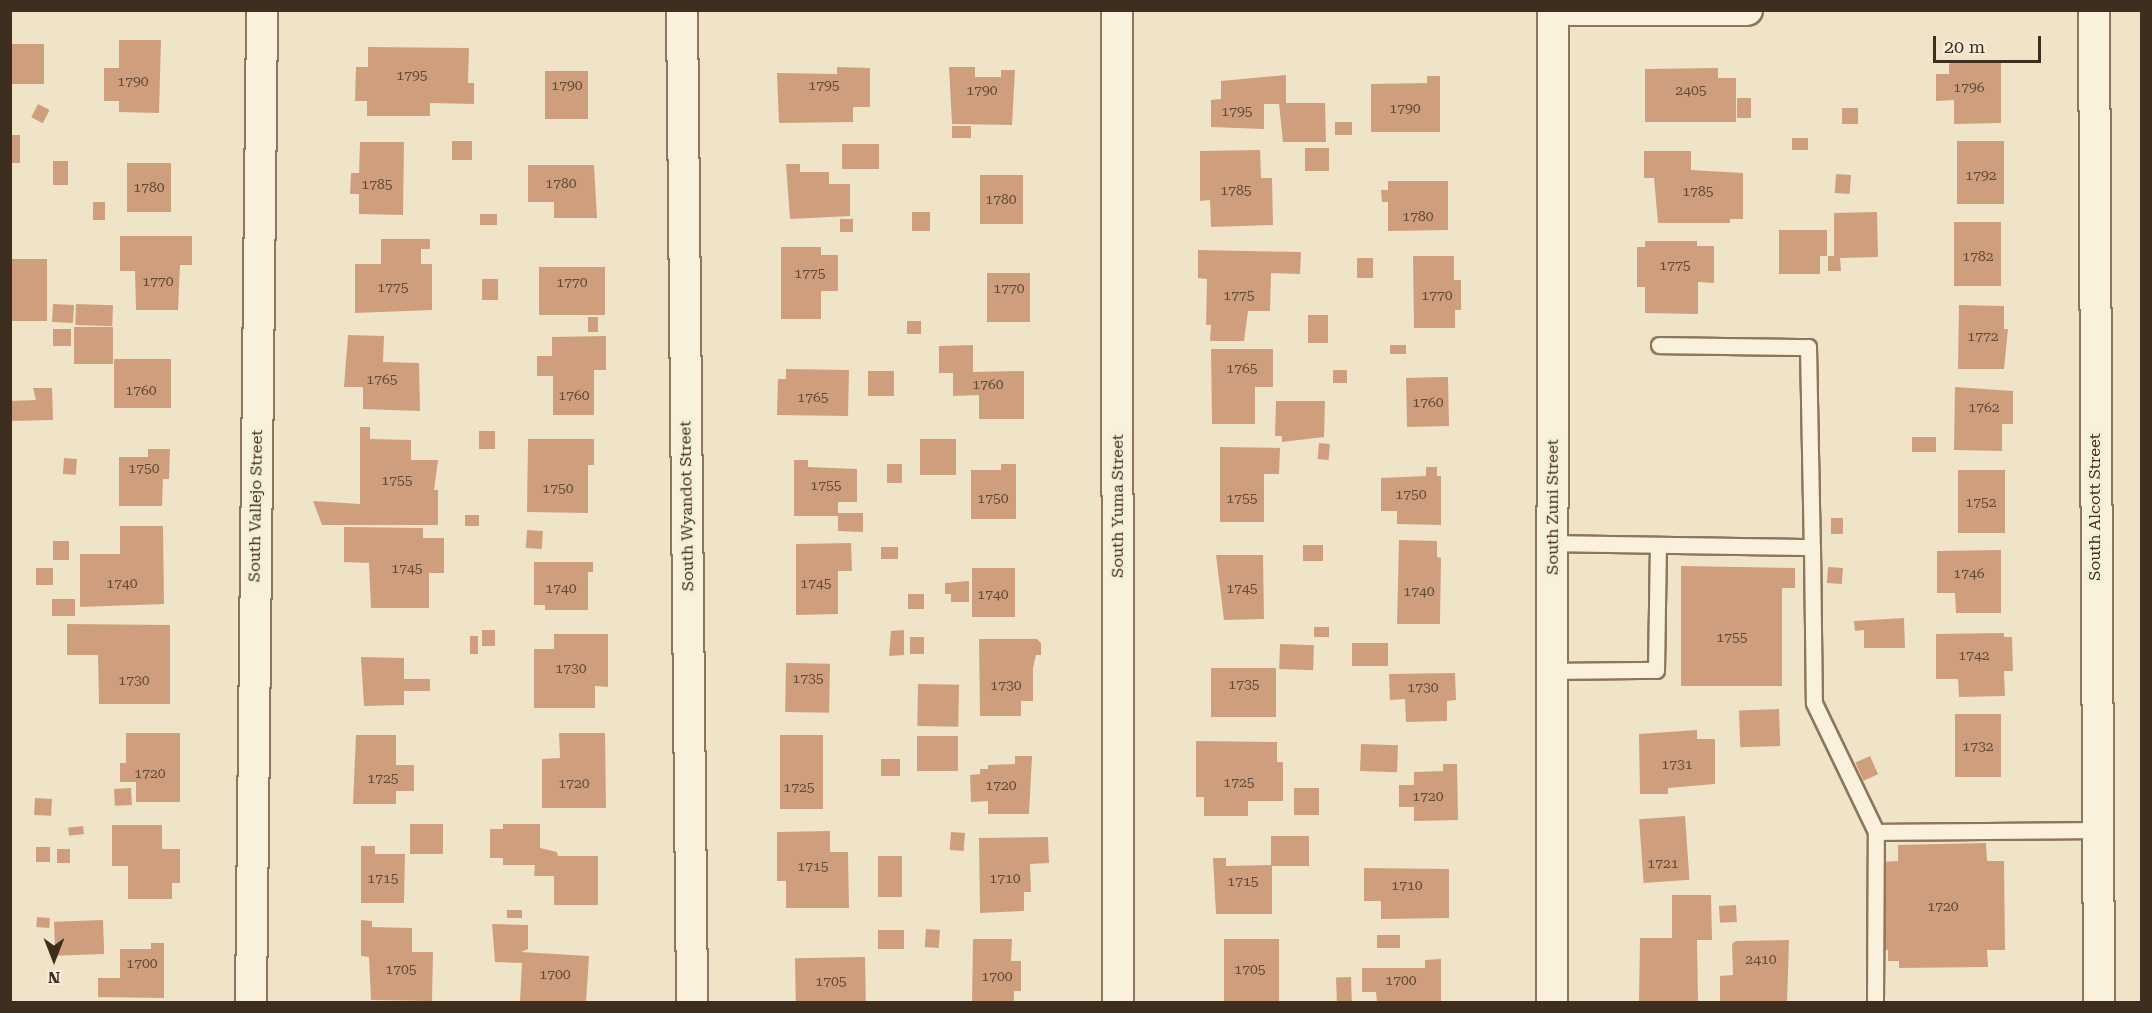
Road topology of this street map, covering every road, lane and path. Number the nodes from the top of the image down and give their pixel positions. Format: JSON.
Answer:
{"nodes":[{"id":1,"x":262,"y":10,"type":"edge"},
{"id":2,"x":682,"y":10,"type":"edge"},
{"id":3,"x":1117,"y":10,"type":"edge"},
{"id":4,"x":1553,"y":10,"type":"edge"},
{"id":5,"x":1570,"y":10,"type":"edge"},
{"id":6,"x":1748,"y":10,"type":"edge"},
{"id":7,"x":2094,"y":10,"type":"edge"},
{"id":8,"x":1659,"y":345,"type":"dead end"},
{"id":9,"x":1553,"y":543,"type":"junction"},
{"id":10,"x":1658,"y":545,"type":"junction"},
{"id":11,"x":1812,"y":547,"type":"junction"},
{"id":12,"x":1553,"y":671,"type":"junction"},
{"id":13,"x":2095,"y":830,"type":"junction"},
{"id":14,"x":1876,"y":832,"type":"junction"},
{"id":15,"x":251,"y":1002,"type":"edge"},
{"id":16,"x":692,"y":1002,"type":"edge"},
{"id":17,"x":1118,"y":1002,"type":"edge"},
{"id":18,"x":1552,"y":1002,"type":"edge"},
{"id":19,"x":1875,"y":1002,"type":"edge"},
{"id":20,"x":2099,"y":1002,"type":"edge"}],
"edges":[{"from":1,"to":15,"type":"street","name":"South Vallejo Street"},
{"from":2,"to":16,"type":"street","name":"South Wyandot Street"},
{"from":3,"to":17,"type":"street","name":"South Yuma Street"},
{"from":4,"to":9,"type":"street","name":"South Zuni Street"},
{"from":5,"to":6,"type":"street"},
{"from":7,"to":13,"type":"street","name":"South Alcott Street"},
{"from":8,"to":11,"type":"lane"},
{"from":9,"to":10,"type":"lane"},
{"from":9,"to":12,"type":"street","name":"South Zuni Street"},
{"from":10,"to":11,"type":"lane"},
{"from":10,"to":12,"type":"lane"},
{"from":11,"to":14,"type":"lane"},
{"from":12,"to":18,"type":"street","name":"South Zuni Street"},
{"from":13,"to":14,"type":"lane"},
{"from":13,"to":20,"type":"street","name":"South Alcott Street"},
{"from":14,"to":19,"type":"lane"}]}
